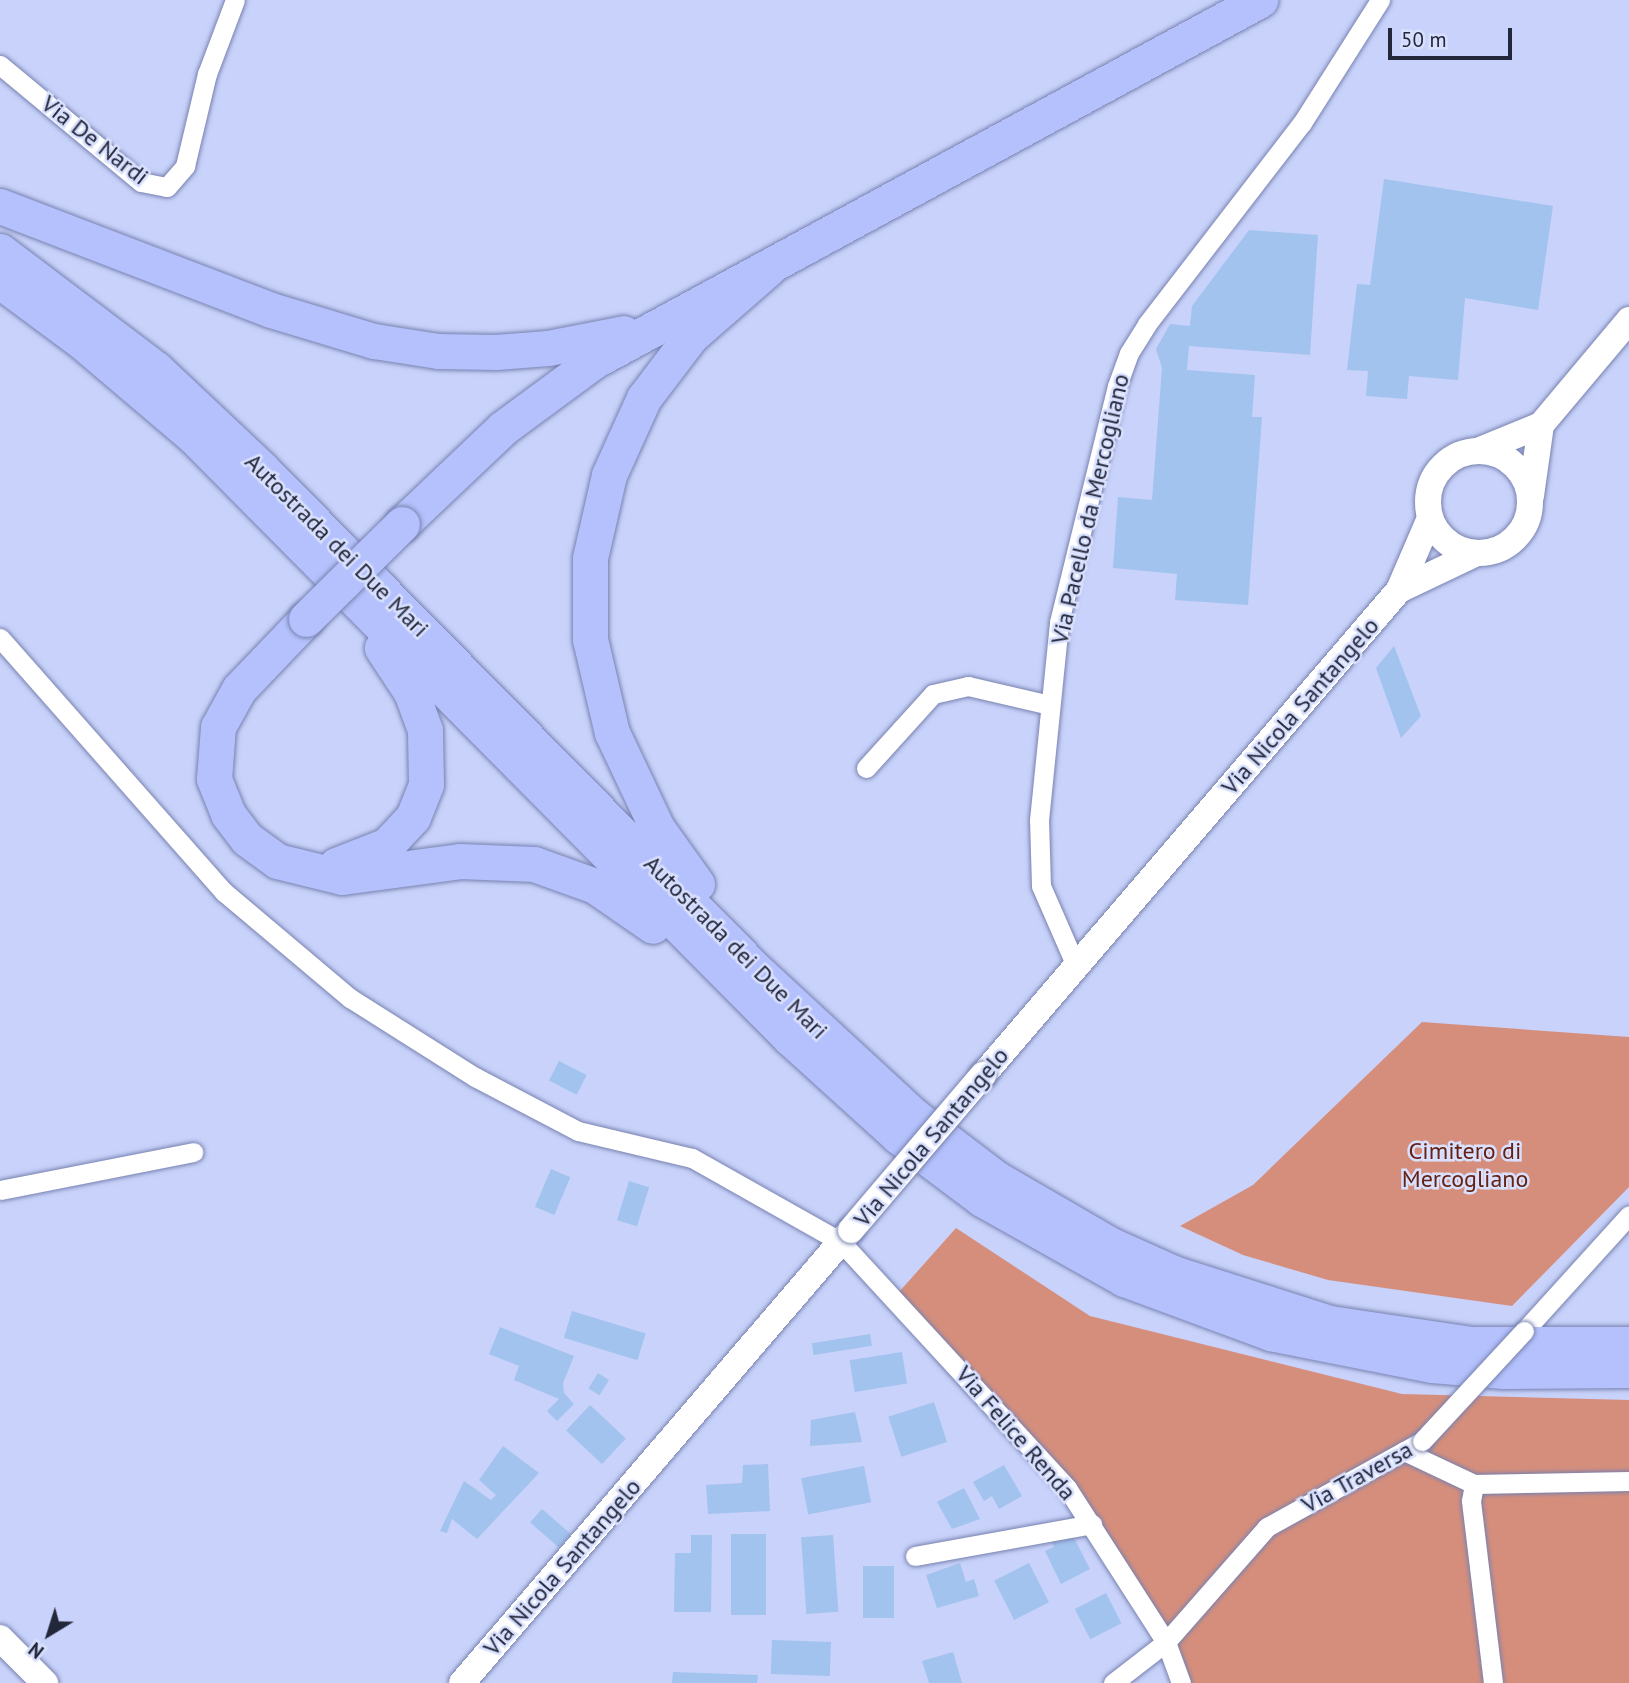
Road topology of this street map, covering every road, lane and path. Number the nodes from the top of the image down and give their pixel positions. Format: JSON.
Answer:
{"nodes":[{"id":1,"x":235,"y":0,"type":"edge"},
{"id":2,"x":1260,"y":0,"type":"edge"},
{"id":3,"x":1380,"y":0,"type":"edge"},
{"id":4,"x":0,"y":65,"type":"edge"},
{"id":5,"x":0,"y":206,"type":"edge"},
{"id":6,"x":0,"y":251,"type":"edge"},
{"id":7,"x":769,"y":268,"type":"junction"},
{"id":8,"x":0,"y":281,"type":"edge"},
{"id":9,"x":39,"y":309,"type":"junction"},
{"id":10,"x":1629,"y":320,"type":"edge"},
{"id":11,"x":659,"y":325,"type":"junction"},
{"id":12,"x":1541,"y":425,"type":"junction"},
{"id":13,"x":1480,"y":450,"type":"junction"},
{"id":14,"x":1530,"y":501,"type":"junction"},
{"id":15,"x":1430,"y":517,"type":"junction"},
{"id":16,"x":1477,"y":553,"type":"junction"},
{"id":17,"x":1399,"y":590,"type":"junction"},
{"id":18,"x":0,"y":638,"type":"edge"},
{"id":19,"x":1050,"y":705,"type":"junction"},
{"id":20,"x":866,"y":768,"type":"dead end"},
{"id":21,"x":298,"y":868,"type":"junction"},
{"id":22,"x":1076,"y":966,"type":"junction"},
{"id":23,"x":193,"y":1152,"type":"dead end"},
{"id":24,"x":997,"y":1179,"type":"junction"},
{"id":25,"x":0,"y":1190,"type":"edge"},
{"id":26,"x":1629,"y":1214,"type":"edge"},
{"id":27,"x":846,"y":1236,"type":"junction"},
{"id":28,"x":1124,"y":1279,"type":"junction"},
{"id":29,"x":1629,"y":1344,"type":"edge"},
{"id":30,"x":1629,"y":1370,"type":"edge"},
{"id":31,"x":1404,"y":1451,"type":"junction"},
{"id":32,"x":1629,"y":1481,"type":"edge"},
{"id":33,"x":1474,"y":1484,"type":"junction"},
{"id":34,"x":1092,"y":1524,"type":"junction"},
{"id":35,"x":915,"y":1556,"type":"dead end"},
{"id":36,"x":0,"y":1639,"type":"edge"},
{"id":37,"x":1166,"y":1642,"type":"junction"},
{"id":38,"x":46,"y":1683,"type":"edge"},
{"id":39,"x":462,"y":1683,"type":"edge"},
{"id":40,"x":1112,"y":1683,"type":"edge"},
{"id":41,"x":1181,"y":1683,"type":"edge"},
{"id":42,"x":1493,"y":1683,"type":"edge"}],
"edges":[{"from":1,"to":4,"type":"street","name":"Via De Nardi"},
{"from":2,"to":7,"type":"highway"},
{"from":3,"to":19,"type":"street","name":"Via Pacello da Mercogliano"},
{"from":5,"to":11,"type":"highway"},
{"from":6,"to":24,"type":"highway","name":"Autostrada dei Due Mari"},
{"from":7,"to":11,"type":"highway"},
{"from":7,"to":24,"type":"highway"},
{"from":8,"to":9,"type":"highway","name":"Autostrada dei Due Mari"},
{"from":9,"to":21,"type":"highway"},
{"from":9,"to":28,"type":"highway","name":"Autostrada dei Due Mari"},
{"from":10,"to":12,"type":"main road","name":"Via Nicola Santangelo"},
{"from":11,"to":21,"type":"highway","bridge":true},
{"from":12,"to":13,"type":"main road","name":"Via Nicola Santangelo"},
{"from":12,"to":14,"type":"main road","name":"Via Nicola Santangelo"},
{"from":13,"to":14,"type":"main road"},
{"from":13,"to":15,"type":"main road","name":"Via Nicola Santangelo"},
{"from":14,"to":16,"type":"main road","name":"Via Nicola Santangelo"},
{"from":15,"to":16,"type":"main road"},
{"from":15,"to":17,"type":"main road","name":"Via Nicola Santangelo"},
{"from":16,"to":17,"type":"main road","name":"Via Nicola Santangelo"},
{"from":17,"to":22,"type":"main road","name":"Via Nicola Santangelo"},
{"from":18,"to":27,"type":"street","name":"Via Felice Renda"},
{"from":19,"to":20,"type":"street"},
{"from":19,"to":22,"type":"street","name":"Via Pacello da Mercogliano"},
{"from":21,"to":28,"type":"highway"},
{"from":22,"to":27,"type":"main road","name":"Via Nicola Santangelo","bridge":true},
{"from":23,"to":25,"type":"street"},
{"from":24,"to":29,"type":"highway","name":"Autostrada dei Due Mari"},
{"from":26,"to":31,"type":"street","name":"Via Traversa","bridge":true},
{"from":27,"to":34,"type":"street","name":"Via Felice Renda"},
{"from":27,"to":39,"type":"main road","name":"Via Nicola Santangelo"},
{"from":28,"to":30,"type":"highway","name":"Autostrada dei Due Mari"},
{"from":31,"to":33,"type":"street"},
{"from":31,"to":37,"type":"street","name":"Via Traversa"},
{"from":32,"to":33,"type":"street"},
{"from":33,"to":42,"type":"street"},
{"from":34,"to":35,"type":"street"},
{"from":34,"to":37,"type":"street","name":"Via Felice Renda"},
{"from":36,"to":38,"type":"main road"},
{"from":37,"to":40,"type":"street","name":"Via Traversa"},
{"from":37,"to":41,"type":"street","name":"Via Felice Renda"}]}
